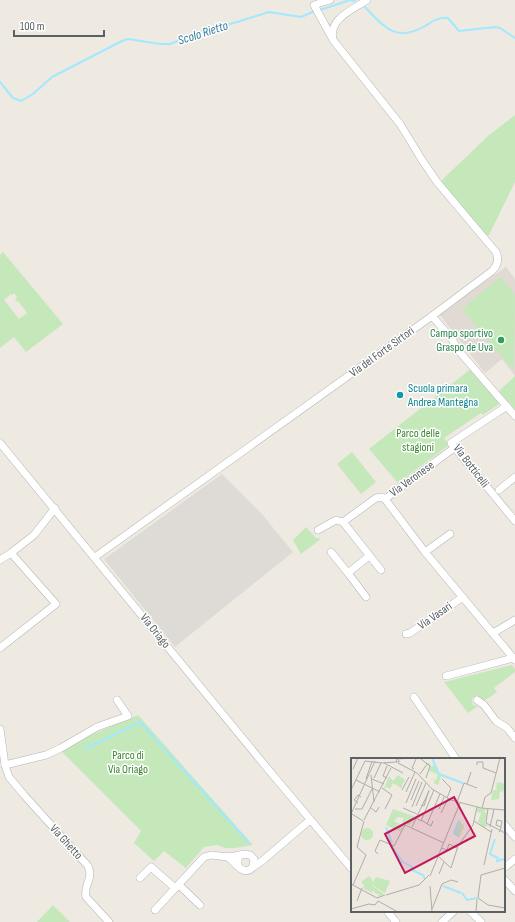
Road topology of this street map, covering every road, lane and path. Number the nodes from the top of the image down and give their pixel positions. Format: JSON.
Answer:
{"nodes":[{"id":1,"x":330,"y":0,"type":"edge"},
{"id":2,"x":367,"y":0,"type":"edge"},
{"id":3,"x":333,"y":40,"type":"junction"},
{"id":4,"x":432,"y":316,"type":"junction"},
{"id":5,"x":507,"y":406,"type":"junction"},
{"id":6,"x":515,"y":416,"type":"edge"},
{"id":7,"x":0,"y":443,"type":"edge"},
{"id":8,"x":454,"y":448,"type":"junction"},
{"id":9,"x":515,"y":477,"type":"edge"},
{"id":10,"x":498,"y":490,"type":"dead end"},
{"id":11,"x":385,"y":499,"type":"junction"},
{"id":12,"x":55,"y":508,"type":"junction"},
{"id":13,"x":515,"y":521,"type":"edge"},
{"id":14,"x":343,"y":522,"type":"junction"},
{"id":15,"x":318,"y":530,"type":"dead end"},
{"id":16,"x":450,"y":534,"type":"dead end"},
{"id":17,"x":331,"y":552,"type":"dead end"},
{"id":18,"x":425,"y":552,"type":"junction"},
{"id":19,"x":11,"y":553,"type":"junction"},
{"id":20,"x":368,"y":556,"type":"junction"},
{"id":21,"x":95,"y":557,"type":"junction"},
{"id":22,"x":0,"y":560,"type":"edge"},
{"id":23,"x":381,"y":570,"type":"dead end"},
{"id":24,"x":348,"y":573,"type":"junction"},
{"id":25,"x":366,"y":597,"type":"dead end"},
{"id":26,"x":463,"y":597,"type":"junction"},
{"id":27,"x":515,"y":620,"type":"edge"},
{"id":28,"x":493,"y":633,"type":"junction"},
{"id":29,"x":406,"y":634,"type":"dead end"},
{"id":30,"x":0,"y":648,"type":"edge"},
{"id":31,"x":514,"y":659,"type":"edge"},
{"id":32,"x":446,"y":676,"type":"dead end"},
{"id":33,"x":414,"y":697,"type":"dead end"},
{"id":34,"x":117,"y":700,"type":"dead end"},
{"id":35,"x":477,"y":700,"type":"dead end"},
{"id":36,"x":0,"y":729,"type":"edge"},
{"id":37,"x":515,"y":738,"type":"edge"},
{"id":38,"x":455,"y":758,"type":"edge"},
{"id":39,"x":5,"y":765,"type":"junction"},
{"id":40,"x":310,"y":820,"type":"junction"},
{"id":41,"x":505,"y":825,"type":"edge"},
{"id":42,"x":515,"y":837,"type":"edge"},
{"id":43,"x":272,"y":851,"type":"junction"},
{"id":44,"x":250,"y":854,"type":"junction"},
{"id":45,"x":240,"y":855,"type":"junction"},
{"id":46,"x":228,"y":857,"type":"junction"},
{"id":47,"x":515,"y":859,"type":"edge"},
{"id":48,"x":238,"y":866,"type":"junction"},
{"id":49,"x":253,"y":867,"type":"junction"},
{"id":50,"x":505,"y":867,"type":"edge"},
{"id":51,"x":351,"y":868,"type":"edge"},
{"id":52,"x":140,"y":878,"type":"dead end"},
{"id":53,"x":505,"y":880,"type":"edge"},
{"id":54,"x":177,"y":886,"type":"junction"},
{"id":55,"x":515,"y":891,"type":"edge"},
{"id":56,"x":200,"y":905,"type":"dead end"},
{"id":57,"x":155,"y":910,"type":"dead end"},
{"id":58,"x":388,"y":912,"type":"edge"},
{"id":59,"x":453,"y":912,"type":"edge"},
{"id":60,"x":471,"y":912,"type":"edge"},
{"id":61,"x":444,"y":921,"type":"edge"},
{"id":62,"x":109,"y":922,"type":"edge"},
{"id":63,"x":396,"y":922,"type":"edge"},
{"id":64,"x":480,"y":922,"type":"edge"}],
"edges":[{"from":1,"to":3,"type":"street","name":"Via del Forte Sirtori"},
{"from":2,"to":3,"type":"street"},
{"from":3,"to":4,"type":"street","name":"Via del Forte Sirtori"},
{"from":4,"to":5,"type":"street"},
{"from":4,"to":21,"type":"street","name":"Via del Forte Sirtori"},
{"from":5,"to":6,"type":"street"},
{"from":5,"to":8,"type":"street","name":"Via Botticelli"},
{"from":7,"to":12,"type":"street","name":"Via Oriago"},
{"from":8,"to":11,"type":"street","name":"Via Veronese"},
{"from":8,"to":13,"type":"street","name":"Via Botticelli"},
{"from":9,"to":10,"type":"street"},
{"from":11,"to":14,"type":"street"},
{"from":11,"to":18,"type":"street","name":"Via Veronese"},
{"from":12,"to":19,"type":"street"},
{"from":12,"to":21,"type":"street","name":"Via Oriago"},
{"from":14,"to":15,"type":"street"},
{"from":14,"to":20,"type":"street"},
{"from":16,"to":18,"type":"street"},
{"from":17,"to":24,"type":"street"},
{"from":18,"to":26,"type":"street","name":"Via Veronese"},
{"from":19,"to":22,"type":"street"},
{"from":19,"to":30,"type":"street"},
{"from":20,"to":23,"type":"street"},
{"from":20,"to":24,"type":"street"},
{"from":21,"to":40,"type":"street","name":"Via Oriago"},
{"from":24,"to":25,"type":"street"},
{"from":26,"to":28,"type":"street","name":"Via Veronese"},
{"from":26,"to":29,"type":"street","name":"Via Vasari"},
{"from":27,"to":28,"type":"street"},
{"from":28,"to":31,"type":"street","name":"Via Veronese"},
{"from":31,"to":32,"type":"street"},
{"from":33,"to":38,"type":"street"},
{"from":34,"to":39,"type":"street"},
{"from":35,"to":37,"type":"street"},
{"from":36,"to":39,"type":"street","name":"Via Ghetto"},
{"from":39,"to":62,"type":"street","name":"Via Ghetto"},
{"from":40,"to":43,"type":"street"},
{"from":40,"to":51,"type":"street","name":"Via Oriago"},
{"from":41,"to":42,"type":"street"},
{"from":43,"to":44,"type":"street"},
{"from":43,"to":49,"type":"street"},
{"from":44,"to":45,"type":"street"},
{"from":44,"to":49,"type":"street"},
{"from":45,"to":46,"type":"street"},
{"from":45,"to":48,"type":"street"},
{"from":46,"to":48,"type":"street"},
{"from":46,"to":54,"type":"street"},
{"from":47,"to":50,"type":"street"},
{"from":48,"to":49,"type":"street"},
{"from":52,"to":54,"type":"street"},
{"from":53,"to":55,"type":"street"},
{"from":54,"to":56,"type":"street"},
{"from":54,"to":57,"type":"street"},
{"from":58,"to":63,"type":"street"},
{"from":59,"to":61,"type":"street"},
{"from":60,"to":64,"type":"street"}]}
